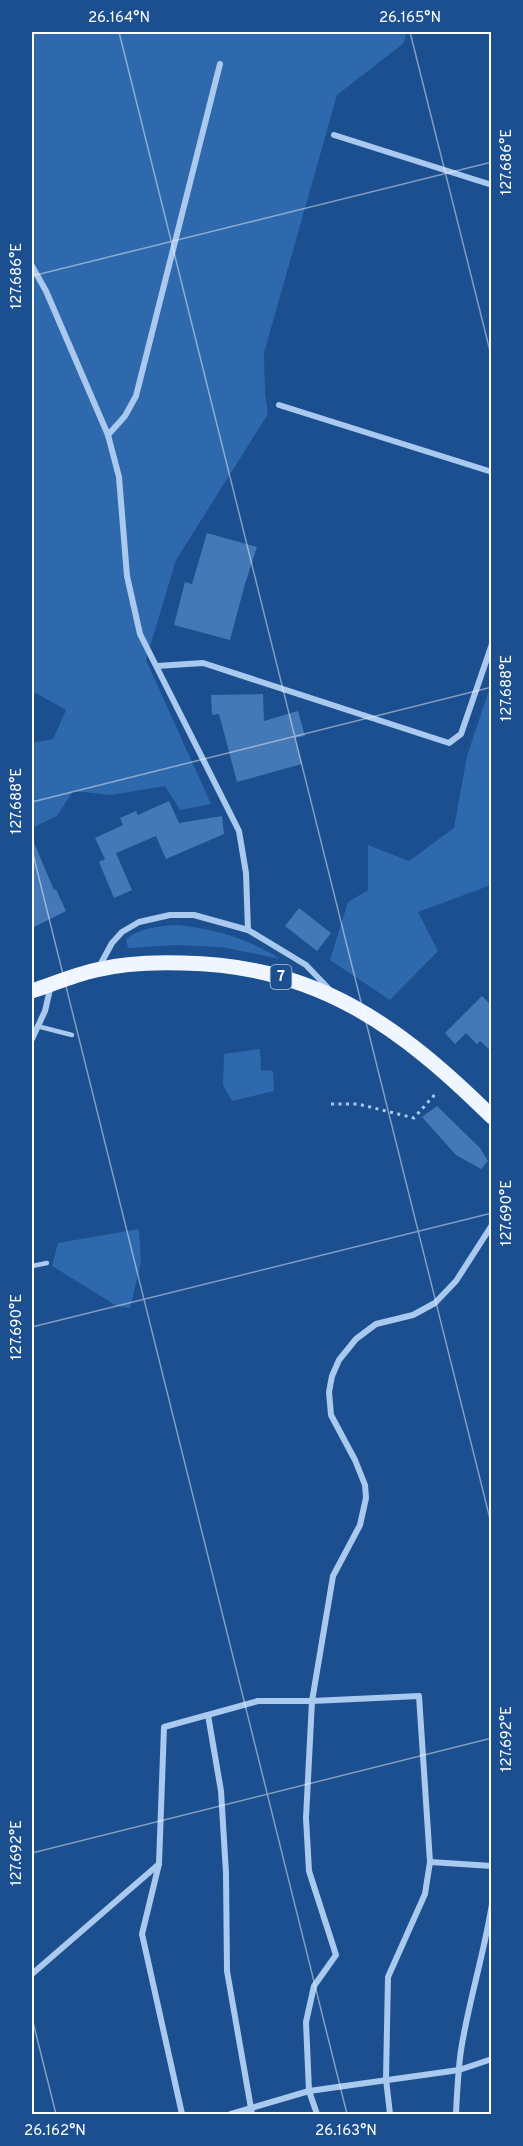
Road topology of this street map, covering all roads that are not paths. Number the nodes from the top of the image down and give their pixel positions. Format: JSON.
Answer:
{"nodes":[{"id":1,"x":220,"y":64,"type":"dead end"},
{"id":2,"x":334,"y":135,"type":"dead end"},
{"id":3,"x":492,"y":185,"type":"edge"},
{"id":4,"x":32,"y":266,"type":"edge"},
{"id":5,"x":279,"y":405,"type":"dead end"},
{"id":6,"x":108,"y":435,"type":"junction"},
{"id":7,"x":492,"y":472,"type":"edge"},
{"id":8,"x":492,"y":644,"type":"edge"},
{"id":9,"x":157,"y":666,"type":"junction"},
{"id":10,"x":248,"y":930,"type":"junction"},
{"id":11,"x":98,"y":969,"type":"junction"},
{"id":12,"x":52,"y":984,"type":"junction"},
{"id":13,"x":32,"y":991,"type":"edge"},
{"id":14,"x":338,"y":999,"type":"junction"},
{"id":15,"x":38,"y":1026,"type":"junction"},
{"id":16,"x":72,"y":1035,"type":"dead end"},
{"id":17,"x":32,"y":1039,"type":"edge"},
{"id":18,"x":492,"y":1117,"type":"edge"},
{"id":19,"x":492,"y":1226,"type":"edge"},
{"id":20,"x":47,"y":1263,"type":"dead end"},
{"id":21,"x":32,"y":1266,"type":"edge"},
{"id":22,"x":312,"y":1701,"type":"junction"},
{"id":23,"x":208,"y":1715,"type":"junction"},
{"id":24,"x":430,"y":1862,"type":"junction"},
{"id":25,"x":159,"y":1864,"type":"junction"},
{"id":26,"x":492,"y":1866,"type":"edge"},
{"id":27,"x":492,"y":1904,"type":"edge"},
{"id":28,"x":32,"y":1974,"type":"edge"},
{"id":29,"x":492,"y":2059,"type":"edge"},
{"id":30,"x":459,"y":2070,"type":"junction"},
{"id":31,"x":386,"y":2079,"type":"junction"},
{"id":32,"x":309,"y":2091,"type":"junction"},
{"id":33,"x":252,"y":2111,"type":"edge"},
{"id":34,"x":182,"y":2115,"type":"edge"},
{"id":35,"x":231,"y":2115,"type":"edge"},
{"id":36,"x":317,"y":2115,"type":"edge"},
{"id":37,"x":390,"y":2115,"type":"edge"},
{"id":38,"x":456,"y":2115,"type":"edge"}],
"edges":[{"from":1,"to":6,"type":"street"},
{"from":2,"to":3,"type":"street"},
{"from":4,"to":6,"type":"street"},
{"from":5,"to":7,"type":"street"},
{"from":6,"to":9,"type":"street"},
{"from":8,"to":9,"type":"street"},
{"from":9,"to":10,"type":"street"},
{"from":10,"to":11,"type":"street"},
{"from":10,"to":14,"type":"street"},
{"from":11,"to":12,"type":"main road","number":"7"},
{"from":11,"to":14,"type":"main road","number":"7"},
{"from":12,"to":13,"type":"main road","number":"7"},
{"from":12,"to":15,"type":"street"},
{"from":14,"to":18,"type":"main road","number":"7"},
{"from":15,"to":16,"type":"lane"},
{"from":15,"to":17,"type":"street"},
{"from":19,"to":22,"type":"street"},
{"from":20,"to":21,"type":"lane"},
{"from":22,"to":23,"type":"street"},
{"from":22,"to":24,"type":"street"},
{"from":22,"to":32,"type":"street"},
{"from":23,"to":25,"type":"street"},
{"from":23,"to":33,"type":"street"},
{"from":24,"to":26,"type":"street"},
{"from":24,"to":31,"type":"street"},
{"from":25,"to":28,"type":"street"},
{"from":25,"to":34,"type":"street"},
{"from":27,"to":30,"type":"street"},
{"from":29,"to":30,"type":"street"},
{"from":30,"to":31,"type":"street"},
{"from":30,"to":38,"type":"street"},
{"from":31,"to":32,"type":"street"},
{"from":31,"to":37,"type":"street"},
{"from":32,"to":33,"type":"street"},
{"from":32,"to":36,"type":"street"},
{"from":33,"to":35,"type":"street"}]}
